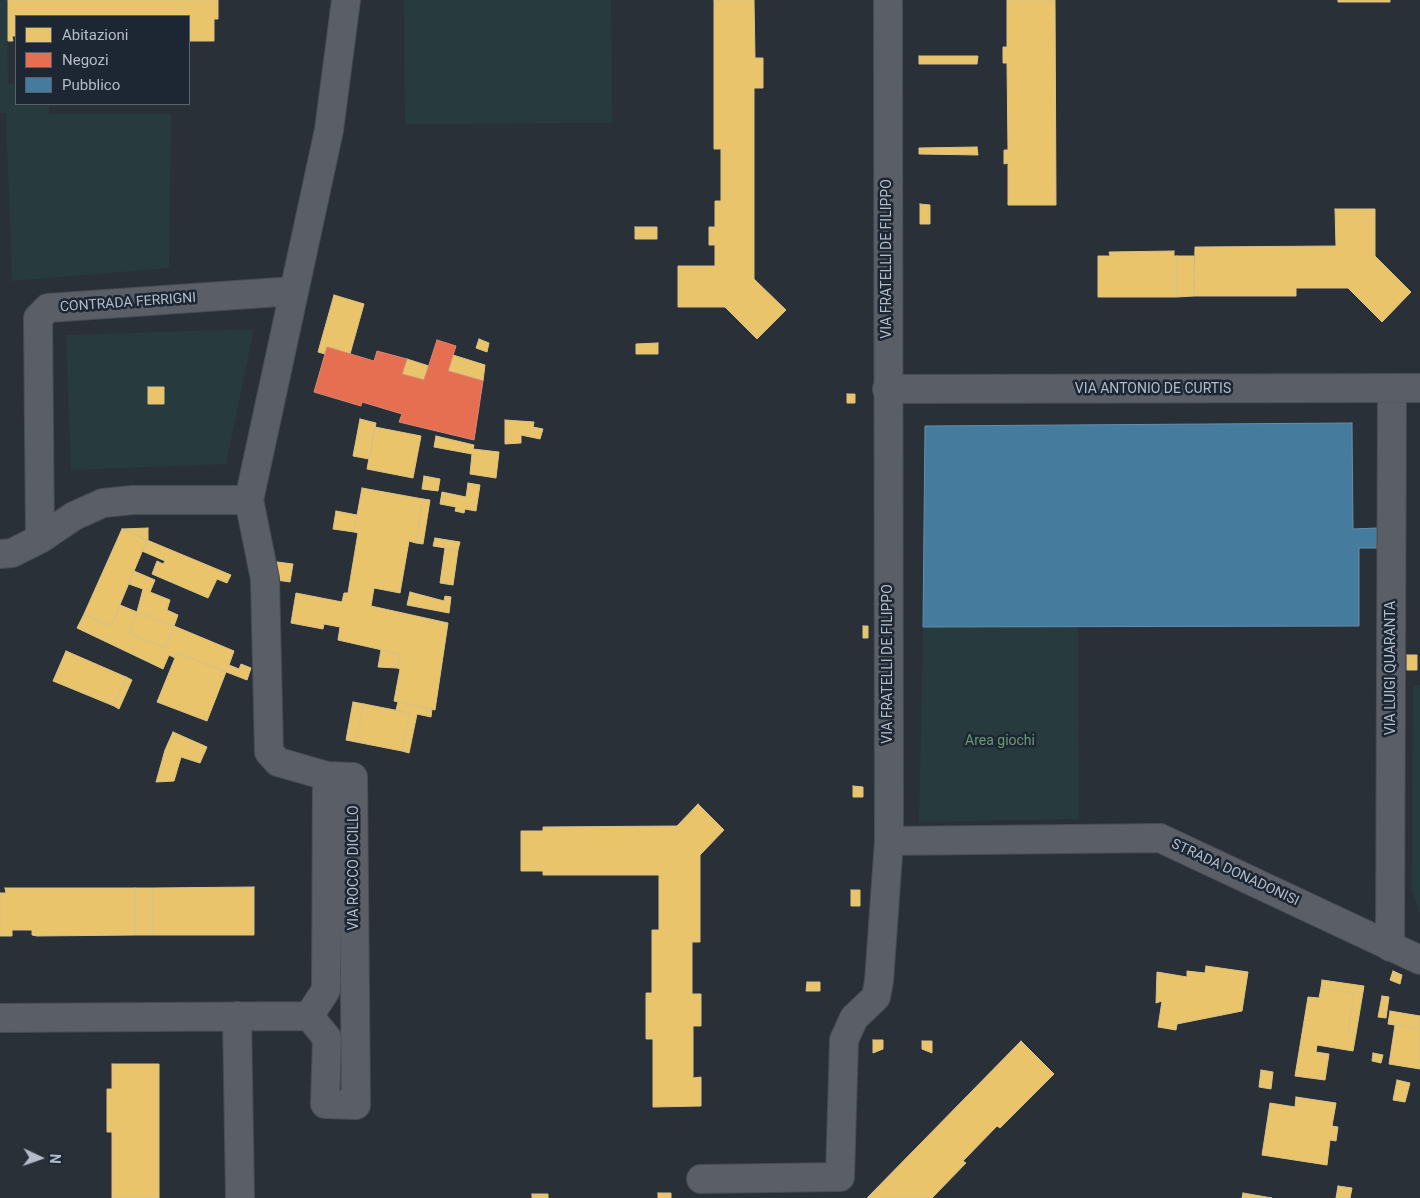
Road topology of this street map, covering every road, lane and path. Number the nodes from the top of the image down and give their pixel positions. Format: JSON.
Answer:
{"nodes":[{"id":1,"x":346,"y":0,"type":"edge"},
{"id":2,"x":888,"y":0,"type":"edge"},
{"id":3,"x":294,"y":290,"type":"junction"},
{"id":4,"x":1392,"y":388,"type":"junction"},
{"id":5,"x":1420,"y":388,"type":"edge"},
{"id":6,"x":887,"y":389,"type":"junction"},
{"id":7,"x":249,"y":500,"type":"junction"},
{"id":8,"x":40,"y":539,"type":"junction"},
{"id":9,"x":0,"y":554,"type":"edge"},
{"id":10,"x":327,"y":776,"type":"junction"},
{"id":11,"x":889,"y":841,"type":"junction"},
{"id":12,"x":1390,"y":947,"type":"junction"},
{"id":13,"x":1420,"y":960,"type":"edge"},
{"id":14,"x":237,"y":1016,"type":"junction"},
{"id":15,"x":309,"y":1016,"type":"junction"},
{"id":16,"x":0,"y":1018,"type":"edge"},
{"id":17,"x":701,"y":1178,"type":"dead end"},
{"id":18,"x":240,"y":1198,"type":"edge"}],
"edges":[{"from":1,"to":3,"type":"street"},
{"from":2,"to":6,"type":"street","name":"VIA FRATELLI DE FILIPPO"},
{"from":3,"to":7,"type":"street"},
{"from":3,"to":8,"type":"street","name":"CONTRADA FERRIGNI"},
{"from":4,"to":5,"type":"street","name":"VIA ANTONIO DE CURTIS"},
{"from":4,"to":6,"type":"street","name":"VIA ANTONIO DE CURTIS"},
{"from":4,"to":12,"type":"street","name":"VIA LUIGI QUARANTA"},
{"from":6,"to":11,"type":"street","name":"VIA FRATELLI DE FILIPPO"},
{"from":7,"to":8,"type":"street"},
{"from":7,"to":10,"type":"street"},
{"from":8,"to":9,"type":"street"},
{"from":10,"to":15,"type":"street","name":"VIA ROCCO DICILLO"},
{"from":10,"to":15,"type":"street","name":"VIA ROCCO DICILLO"},
{"from":11,"to":12,"type":"street","name":"STRADA DONADONISI"},
{"from":11,"to":17,"type":"street","name":"VIA FRATELLI DE FILIPPO"},
{"from":12,"to":13,"type":"street","name":"STRADA DONADONISI"},
{"from":14,"to":15,"type":"street"},
{"from":14,"to":16,"type":"street"},
{"from":14,"to":18,"type":"street"}]}
